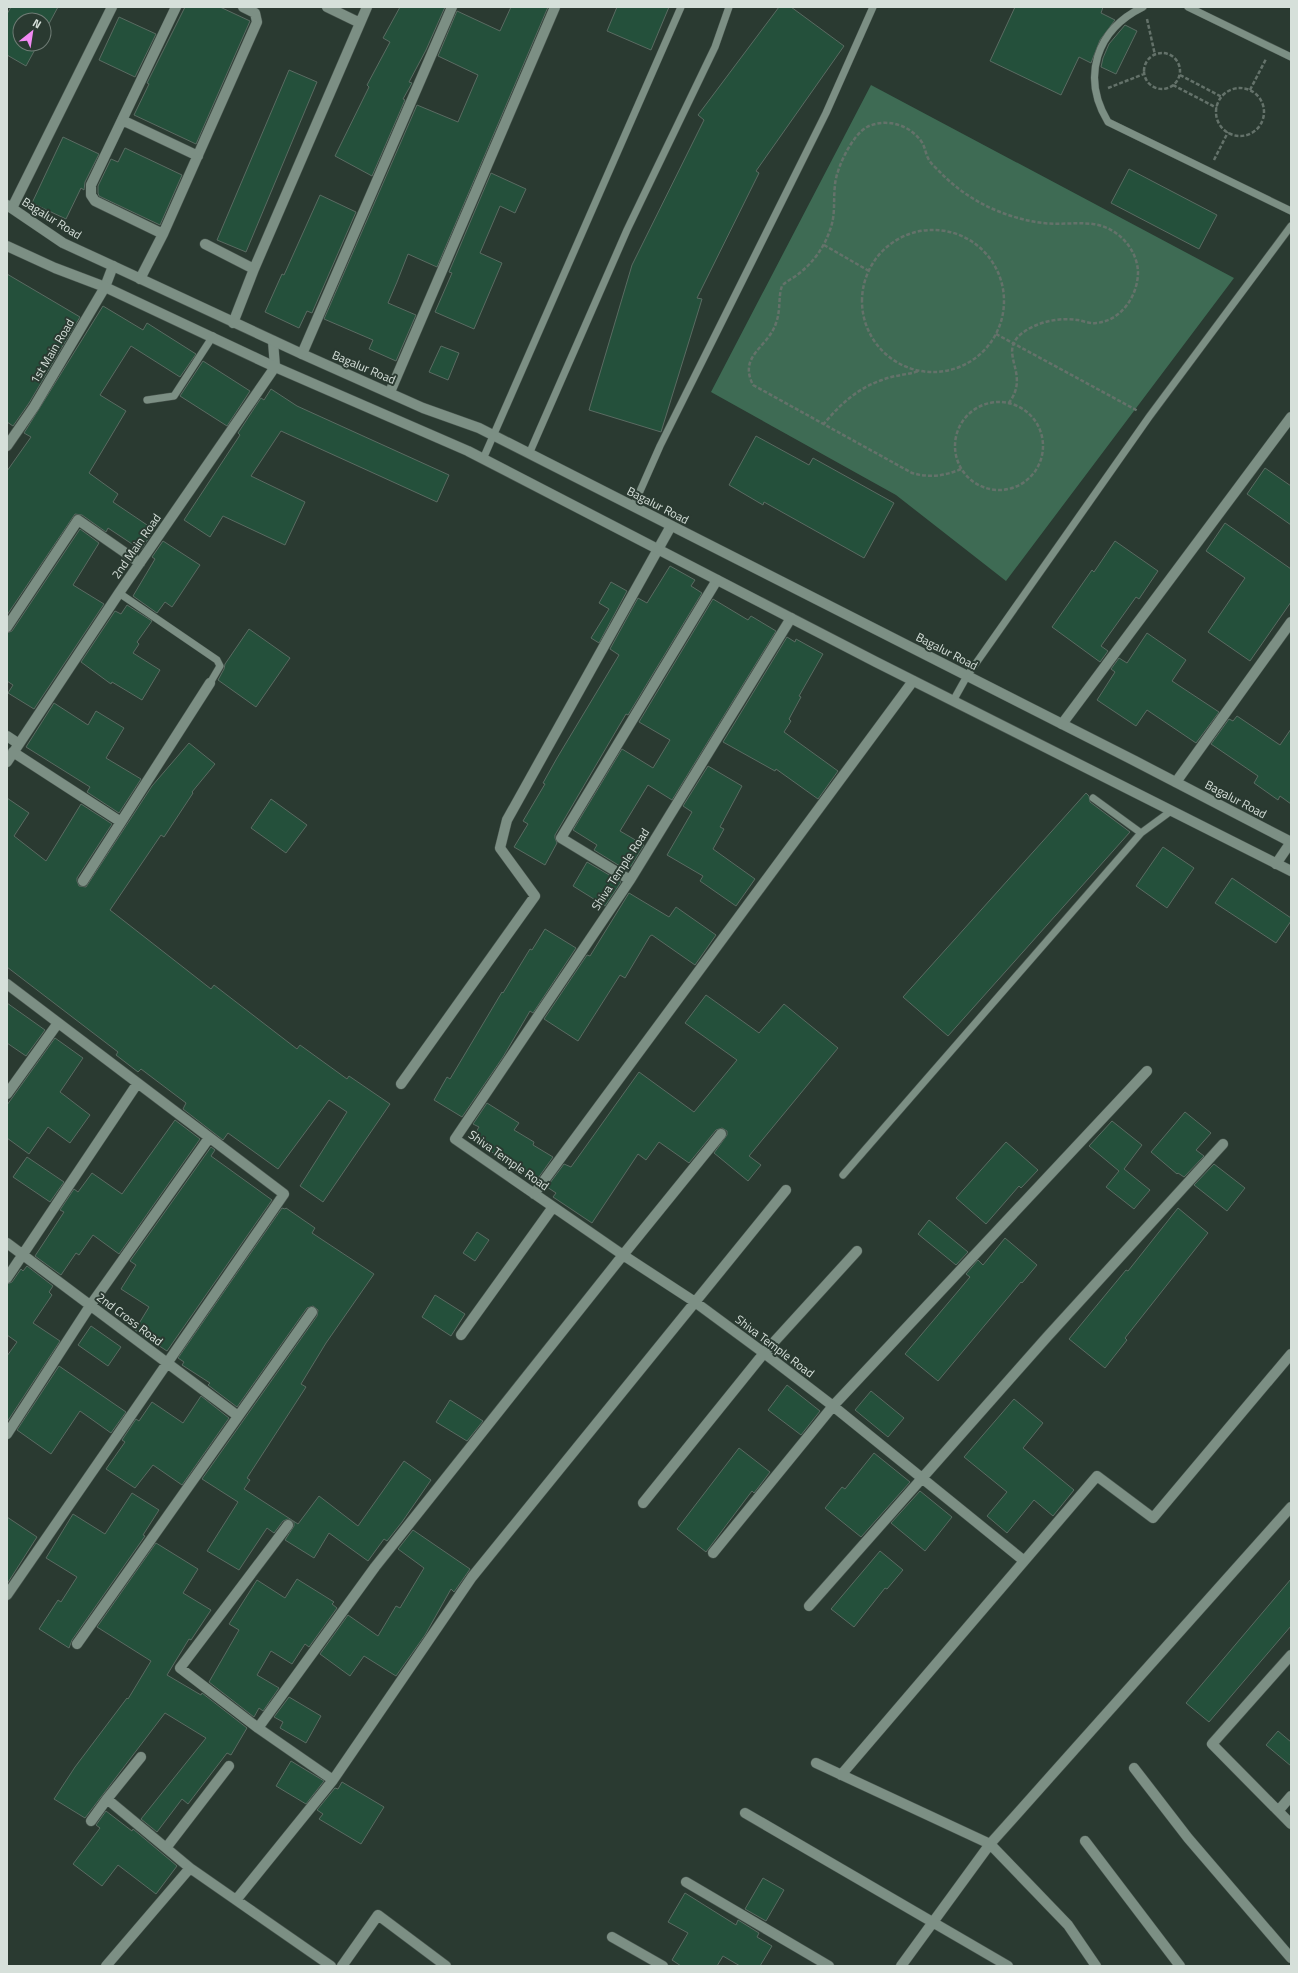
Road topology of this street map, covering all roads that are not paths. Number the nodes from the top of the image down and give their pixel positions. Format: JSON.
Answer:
{"nodes":[{"id":1,"x":112,"y":7,"type":"edge"},
{"id":2,"x":176,"y":7,"type":"edge"},
{"id":3,"x":243,"y":7,"type":"edge"},
{"id":4,"x":327,"y":7,"type":"edge"},
{"id":5,"x":367,"y":7,"type":"edge"},
{"id":6,"x":452,"y":7,"type":"edge"},
{"id":7,"x":555,"y":7,"type":"edge"},
{"id":8,"x":681,"y":7,"type":"edge"},
{"id":9,"x":729,"y":7,"type":"edge"},
{"id":10,"x":873,"y":7,"type":"edge"},
{"id":11,"x":1188,"y":7,"type":"edge"},
{"id":12,"x":1144,"y":10,"type":"edge"},
{"id":13,"x":360,"y":23,"type":"junction"},
{"id":14,"x":1291,"y":57,"type":"edge"},
{"id":15,"x":122,"y":120,"type":"junction"},
{"id":16,"x":198,"y":156,"type":"junction"},
{"id":17,"x":10,"y":207,"type":"edge"},
{"id":18,"x":1291,"y":211,"type":"edge"},
{"id":19,"x":1291,"y":226,"type":"edge"},
{"id":20,"x":163,"y":234,"type":"junction"},
{"id":21,"x":206,"y":244,"type":"dead end"},
{"id":22,"x":7,"y":246,"type":"edge"},
{"id":23,"x":113,"y":266,"type":"junction"},
{"id":24,"x":254,"y":268,"type":"junction"},
{"id":25,"x":140,"y":279,"type":"junction"},
{"id":26,"x":105,"y":287,"type":"junction"},
{"id":27,"x":233,"y":323,"type":"junction"},
{"id":28,"x":213,"y":336,"type":"junction"},
{"id":29,"x":273,"y":342,"type":"junction"},
{"id":30,"x":302,"y":354,"type":"junction"},
{"id":31,"x":275,"y":366,"type":"junction"},
{"id":32,"x":390,"y":392,"type":"junction"},
{"id":33,"x":147,"y":400,"type":"dead end"},
{"id":34,"x":1291,"y":417,"type":"edge"},
{"id":35,"x":493,"y":436,"type":"junction"},
{"id":36,"x":7,"y":446,"type":"edge"},
{"id":37,"x":529,"y":454,"type":"junction"},
{"id":38,"x":483,"y":459,"type":"junction"},
{"id":39,"x":633,"y":507,"type":"junction"},
{"id":40,"x":671,"y":526,"type":"junction"},
{"id":41,"x":659,"y":550,"type":"junction"},
{"id":42,"x":140,"y":563,"type":"junction"},
{"id":43,"x":717,"y":580,"type":"junction"},
{"id":44,"x":119,"y":592,"type":"junction"},
{"id":45,"x":791,"y":618,"type":"junction"},
{"id":46,"x":1291,"y":622,"type":"edge"},
{"id":47,"x":7,"y":627,"type":"edge"},
{"id":48,"x":967,"y":676,"type":"junction"},
{"id":49,"x":912,"y":681,"type":"junction"},
{"id":50,"x":210,"y":683,"type":"joint"},
{"id":51,"x":953,"y":701,"type":"junction"},
{"id":52,"x":1062,"y":724,"type":"junction"},
{"id":53,"x":7,"y":736,"type":"edge"},
{"id":54,"x":16,"y":748,"type":"junction"},
{"id":55,"x":7,"y":762,"type":"edge"},
{"id":56,"x":1176,"y":782,"type":"junction"},
{"id":57,"x":1093,"y":798,"type":"dead end"},
{"id":58,"x":1171,"y":811,"type":"junction"},
{"id":59,"x":121,"y":822,"type":"junction"},
{"id":60,"x":1141,"y":833,"type":"junction"},
{"id":61,"x":1291,"y":842,"type":"edge"},
{"id":62,"x":1276,"y":864,"type":"junction"},
{"id":63,"x":1291,"y":871,"type":"edge"},
{"id":64,"x":630,"y":880,"type":"junction"},
{"id":65,"x":83,"y":881,"type":"dead end"},
{"id":66,"x":7,"y":984,"type":"edge"},
{"id":67,"x":58,"y":1023,"type":"junction"},
{"id":68,"x":1147,"y":1071,"type":"dead end"},
{"id":69,"x":137,"y":1084,"type":"junction"},
{"id":70,"x":401,"y":1084,"type":"dead end"},
{"id":71,"x":7,"y":1094,"type":"edge"},
{"id":72,"x":722,"y":1134,"type":"dead end"},
{"id":73,"x":209,"y":1138,"type":"junction"},
{"id":74,"x":1223,"y":1144,"type":"dead end"},
{"id":75,"x":843,"y":1176,"type":"dead end"},
{"id":76,"x":786,"y":1190,"type":"dead end"},
{"id":77,"x":534,"y":1194,"type":"junction"},
{"id":78,"x":553,"y":1207,"type":"junction"},
{"id":79,"x":7,"y":1243,"type":"edge"},
{"id":80,"x":857,"y":1251,"type":"dead end"},
{"id":81,"x":23,"y":1255,"type":"junction"},
{"id":82,"x":623,"y":1255,"type":"junction"},
{"id":83,"x":7,"y":1278,"type":"edge"},
{"id":84,"x":695,"y":1302,"type":"junction"},
{"id":85,"x":90,"y":1306,"type":"junction"},
{"id":86,"x":312,"y":1312,"type":"dead end"},
{"id":87,"x":461,"y":1335,"type":"dead end"},
{"id":88,"x":764,"y":1353,"type":"junction"},
{"id":89,"x":1291,"y":1354,"type":"edge"},
{"id":90,"x":167,"y":1363,"type":"junction"},
{"id":91,"x":832,"y":1406,"type":"junction"},
{"id":92,"x":238,"y":1416,"type":"junction"},
{"id":93,"x":7,"y":1434,"type":"edge"},
{"id":94,"x":922,"y":1479,"type":"junction"},
{"id":95,"x":643,"y":1503,"type":"dead end"},
{"id":96,"x":1291,"y":1507,"type":"edge"},
{"id":97,"x":288,"y":1525,"type":"dead end"},
{"id":98,"x":713,"y":1553,"type":"dead end"},
{"id":99,"x":1023,"y":1560,"type":"junction"},
{"id":100,"x":7,"y":1595,"type":"edge"},
{"id":101,"x":809,"y":1606,"type":"dead end"},
{"id":102,"x":77,"y":1644,"type":"dead end"},
{"id":103,"x":1291,"y":1655,"type":"edge"},
{"id":104,"x":258,"y":1728,"type":"junction"},
{"id":105,"x":141,"y":1757,"type":"dead end"},
{"id":106,"x":816,"y":1763,"type":"dead end"},
{"id":107,"x":229,"y":1766,"type":"dead end"},
{"id":108,"x":1134,"y":1768,"type":"dead end"},
{"id":109,"x":841,"y":1775,"type":"junction"},
{"id":110,"x":333,"y":1780,"type":"junction"},
{"id":111,"x":1291,"y":1796,"type":"edge"},
{"id":112,"x":107,"y":1799,"type":"junction"},
{"id":113,"x":1278,"y":1810,"type":"junction"},
{"id":114,"x":745,"y":1813,"type":"dead end"},
{"id":115,"x":91,"y":1821,"type":"dead end"},
{"id":116,"x":1291,"y":1824,"type":"edge"},
{"id":117,"x":1085,"y":1842,"type":"dead end"},
{"id":118,"x":990,"y":1844,"type":"junction"},
{"id":119,"x":166,"y":1848,"type":"junction"},
{"id":120,"x":190,"y":1868,"type":"junction"},
{"id":121,"x":686,"y":1882,"type":"dead end"},
{"id":122,"x":236,"y":1900,"type":"junction"},
{"id":123,"x":934,"y":1922,"type":"junction"},
{"id":124,"x":612,"y":1937,"type":"dead end"},
{"id":125,"x":1291,"y":1958,"type":"edge"},
{"id":126,"x":106,"y":1966,"type":"edge"},
{"id":127,"x":331,"y":1966,"type":"edge"},
{"id":128,"x":342,"y":1966,"type":"edge"},
{"id":129,"x":446,"y":1966,"type":"edge"},
{"id":130,"x":662,"y":1966,"type":"edge"},
{"id":131,"x":829,"y":1966,"type":"edge"},
{"id":132,"x":901,"y":1966,"type":"edge"},
{"id":133,"x":1008,"y":1966,"type":"edge"},
{"id":134,"x":1096,"y":1966,"type":"edge"},
{"id":135,"x":1180,"y":1966,"type":"edge"}],
"edges":[{"from":1,"to":17,"type":"street"},
{"from":2,"to":15,"type":"street"},
{"from":3,"to":16,"type":"street"},
{"from":4,"to":13,"type":"street"},
{"from":5,"to":13,"type":"street"},
{"from":6,"to":30,"type":"street"},
{"from":7,"to":32,"type":"street"},
{"from":8,"to":35,"type":"lane"},
{"from":9,"to":37,"type":"lane"},
{"from":10,"to":39,"type":"lane"},
{"from":11,"to":14,"type":"lane"},
{"from":12,"to":18,"type":"lane"},
{"from":13,"to":24,"type":"street"},
{"from":15,"to":16,"type":"street"},
{"from":15,"to":20,"type":"street"},
{"from":16,"to":20,"type":"street"},
{"from":17,"to":23,"type":"street","name":"Bagalur Road"},
{"from":19,"to":48,"type":"lane"},
{"from":20,"to":25,"type":"street"},
{"from":21,"to":24,"type":"street"},
{"from":22,"to":26,"type":"street"},
{"from":23,"to":25,"type":"street","name":"Bagalur Road"},
{"from":23,"to":26,"type":"street","name":"1st Main Road"},
{"from":24,"to":27,"type":"street"},
{"from":25,"to":27,"type":"street","name":"Bagalur Road"},
{"from":26,"to":28,"type":"street"},
{"from":26,"to":36,"type":"street","name":"1st Main Road"},
{"from":27,"to":29,"type":"street","name":"Bagalur Road"},
{"from":28,"to":31,"type":"street"},
{"from":28,"to":33,"type":"lane"},
{"from":29,"to":30,"type":"street","name":"Bagalur Road"},
{"from":29,"to":31,"type":"street"},
{"from":30,"to":32,"type":"street","name":"Bagalur Road"},
{"from":31,"to":38,"type":"street"},
{"from":31,"to":42,"type":"street","name":"2nd Main Road"},
{"from":32,"to":35,"type":"street","name":"Bagalur Road"},
{"from":34,"to":52,"type":"street"},
{"from":35,"to":37,"type":"street","name":"Bagalur Road"},
{"from":35,"to":38,"type":"lane"},
{"from":37,"to":39,"type":"street","name":"Bagalur Road"},
{"from":38,"to":41,"type":"street"},
{"from":39,"to":40,"type":"street","name":"Bagalur Road"},
{"from":40,"to":41,"type":"street"},
{"from":40,"to":48,"type":"street","name":"Bagalur Road"},
{"from":41,"to":43,"type":"street"},
{"from":41,"to":70,"type":"street"},
{"from":42,"to":44,"type":"street","name":"2nd Main Road"},
{"from":42,"to":47,"type":"street"},
{"from":43,"to":45,"type":"street"},
{"from":43,"to":64,"type":"street"},
{"from":44,"to":50,"type":"lane"},
{"from":44,"to":54,"type":"street","name":"2nd Main Road"},
{"from":45,"to":49,"type":"street"},
{"from":45,"to":64,"type":"street","name":"Shiva Temple Road"},
{"from":46,"to":56,"type":"street"},
{"from":48,"to":51,"type":"lane"},
{"from":48,"to":52,"type":"street","name":"Bagalur Road"},
{"from":49,"to":51,"type":"street"},
{"from":49,"to":77,"type":"street"},
{"from":50,"to":59,"type":"street"},
{"from":51,"to":58,"type":"street"},
{"from":52,"to":56,"type":"street","name":"Bagalur Road"},
{"from":53,"to":54,"type":"street"},
{"from":54,"to":55,"type":"street","name":"2nd Main Road"},
{"from":54,"to":59,"type":"street"},
{"from":56,"to":61,"type":"street","name":"Bagalur Road"},
{"from":57,"to":60,"type":"lane"},
{"from":58,"to":60,"type":"lane"},
{"from":58,"to":62,"type":"street"},
{"from":59,"to":65,"type":"street"},
{"from":60,"to":75,"type":"lane"},
{"from":61,"to":62,"type":"street"},
{"from":62,"to":63,"type":"street"},
{"from":64,"to":77,"type":"street","name":"Shiva Temple Road"},
{"from":66,"to":67,"type":"street"},
{"from":67,"to":69,"type":"street"},
{"from":67,"to":71,"type":"street"},
{"from":68,"to":91,"type":"street"},
{"from":69,"to":73,"type":"street"},
{"from":69,"to":81,"type":"street"},
{"from":72,"to":82,"type":"street"},
{"from":73,"to":85,"type":"street"},
{"from":73,"to":90,"type":"street"},
{"from":74,"to":94,"type":"street"},
{"from":76,"to":84,"type":"street"},
{"from":77,"to":78,"type":"street","name":"Shiva Temple Road"},
{"from":78,"to":82,"type":"street","name":"Shiva Temple Road"},
{"from":78,"to":87,"type":"street"},
{"from":79,"to":81,"type":"street","name":"2nd Cross Road"},
{"from":80,"to":88,"type":"street"},
{"from":81,"to":83,"type":"street"},
{"from":81,"to":85,"type":"street","name":"2nd Cross Road"},
{"from":82,"to":84,"type":"street","name":"Shiva Temple Road"},
{"from":82,"to":104,"type":"street"},
{"from":84,"to":88,"type":"street","name":"Shiva Temple Road"},
{"from":84,"to":110,"type":"street"},
{"from":85,"to":90,"type":"street","name":"2nd Cross Road"},
{"from":85,"to":93,"type":"street"},
{"from":86,"to":92,"type":"street"},
{"from":88,"to":91,"type":"street","name":"Shiva Temple Road"},
{"from":88,"to":95,"type":"street"},
{"from":89,"to":99,"type":"street"},
{"from":90,"to":92,"type":"street","name":"2nd Cross Road"},
{"from":90,"to":100,"type":"street"},
{"from":91,"to":94,"type":"street","name":"Shiva Temple Road"},
{"from":91,"to":98,"type":"street"},
{"from":92,"to":102,"type":"street"},
{"from":94,"to":99,"type":"street","name":"Shiva Temple Road"},
{"from":94,"to":101,"type":"street"},
{"from":96,"to":118,"type":"street"},
{"from":97,"to":104,"type":"street"},
{"from":99,"to":109,"type":"street"},
{"from":103,"to":113,"type":"street"},
{"from":104,"to":110,"type":"street"},
{"from":105,"to":112,"type":"street"},
{"from":106,"to":109,"type":"street"},
{"from":107,"to":119,"type":"street"},
{"from":108,"to":125,"type":"street"},
{"from":109,"to":118,"type":"street"},
{"from":110,"to":122,"type":"street"},
{"from":111,"to":113,"type":"street"},
{"from":112,"to":115,"type":"street"},
{"from":112,"to":119,"type":"street"},
{"from":113,"to":116,"type":"street"},
{"from":114,"to":123,"type":"street"},
{"from":117,"to":135,"type":"street"},
{"from":118,"to":123,"type":"street"},
{"from":118,"to":134,"type":"street"},
{"from":119,"to":120,"type":"street"},
{"from":120,"to":122,"type":"street"},
{"from":120,"to":126,"type":"street"},
{"from":121,"to":131,"type":"street"},
{"from":122,"to":127,"type":"street"},
{"from":123,"to":132,"type":"street"},
{"from":123,"to":133,"type":"street"},
{"from":124,"to":130,"type":"street"},
{"from":128,"to":129,"type":"street"}]}
